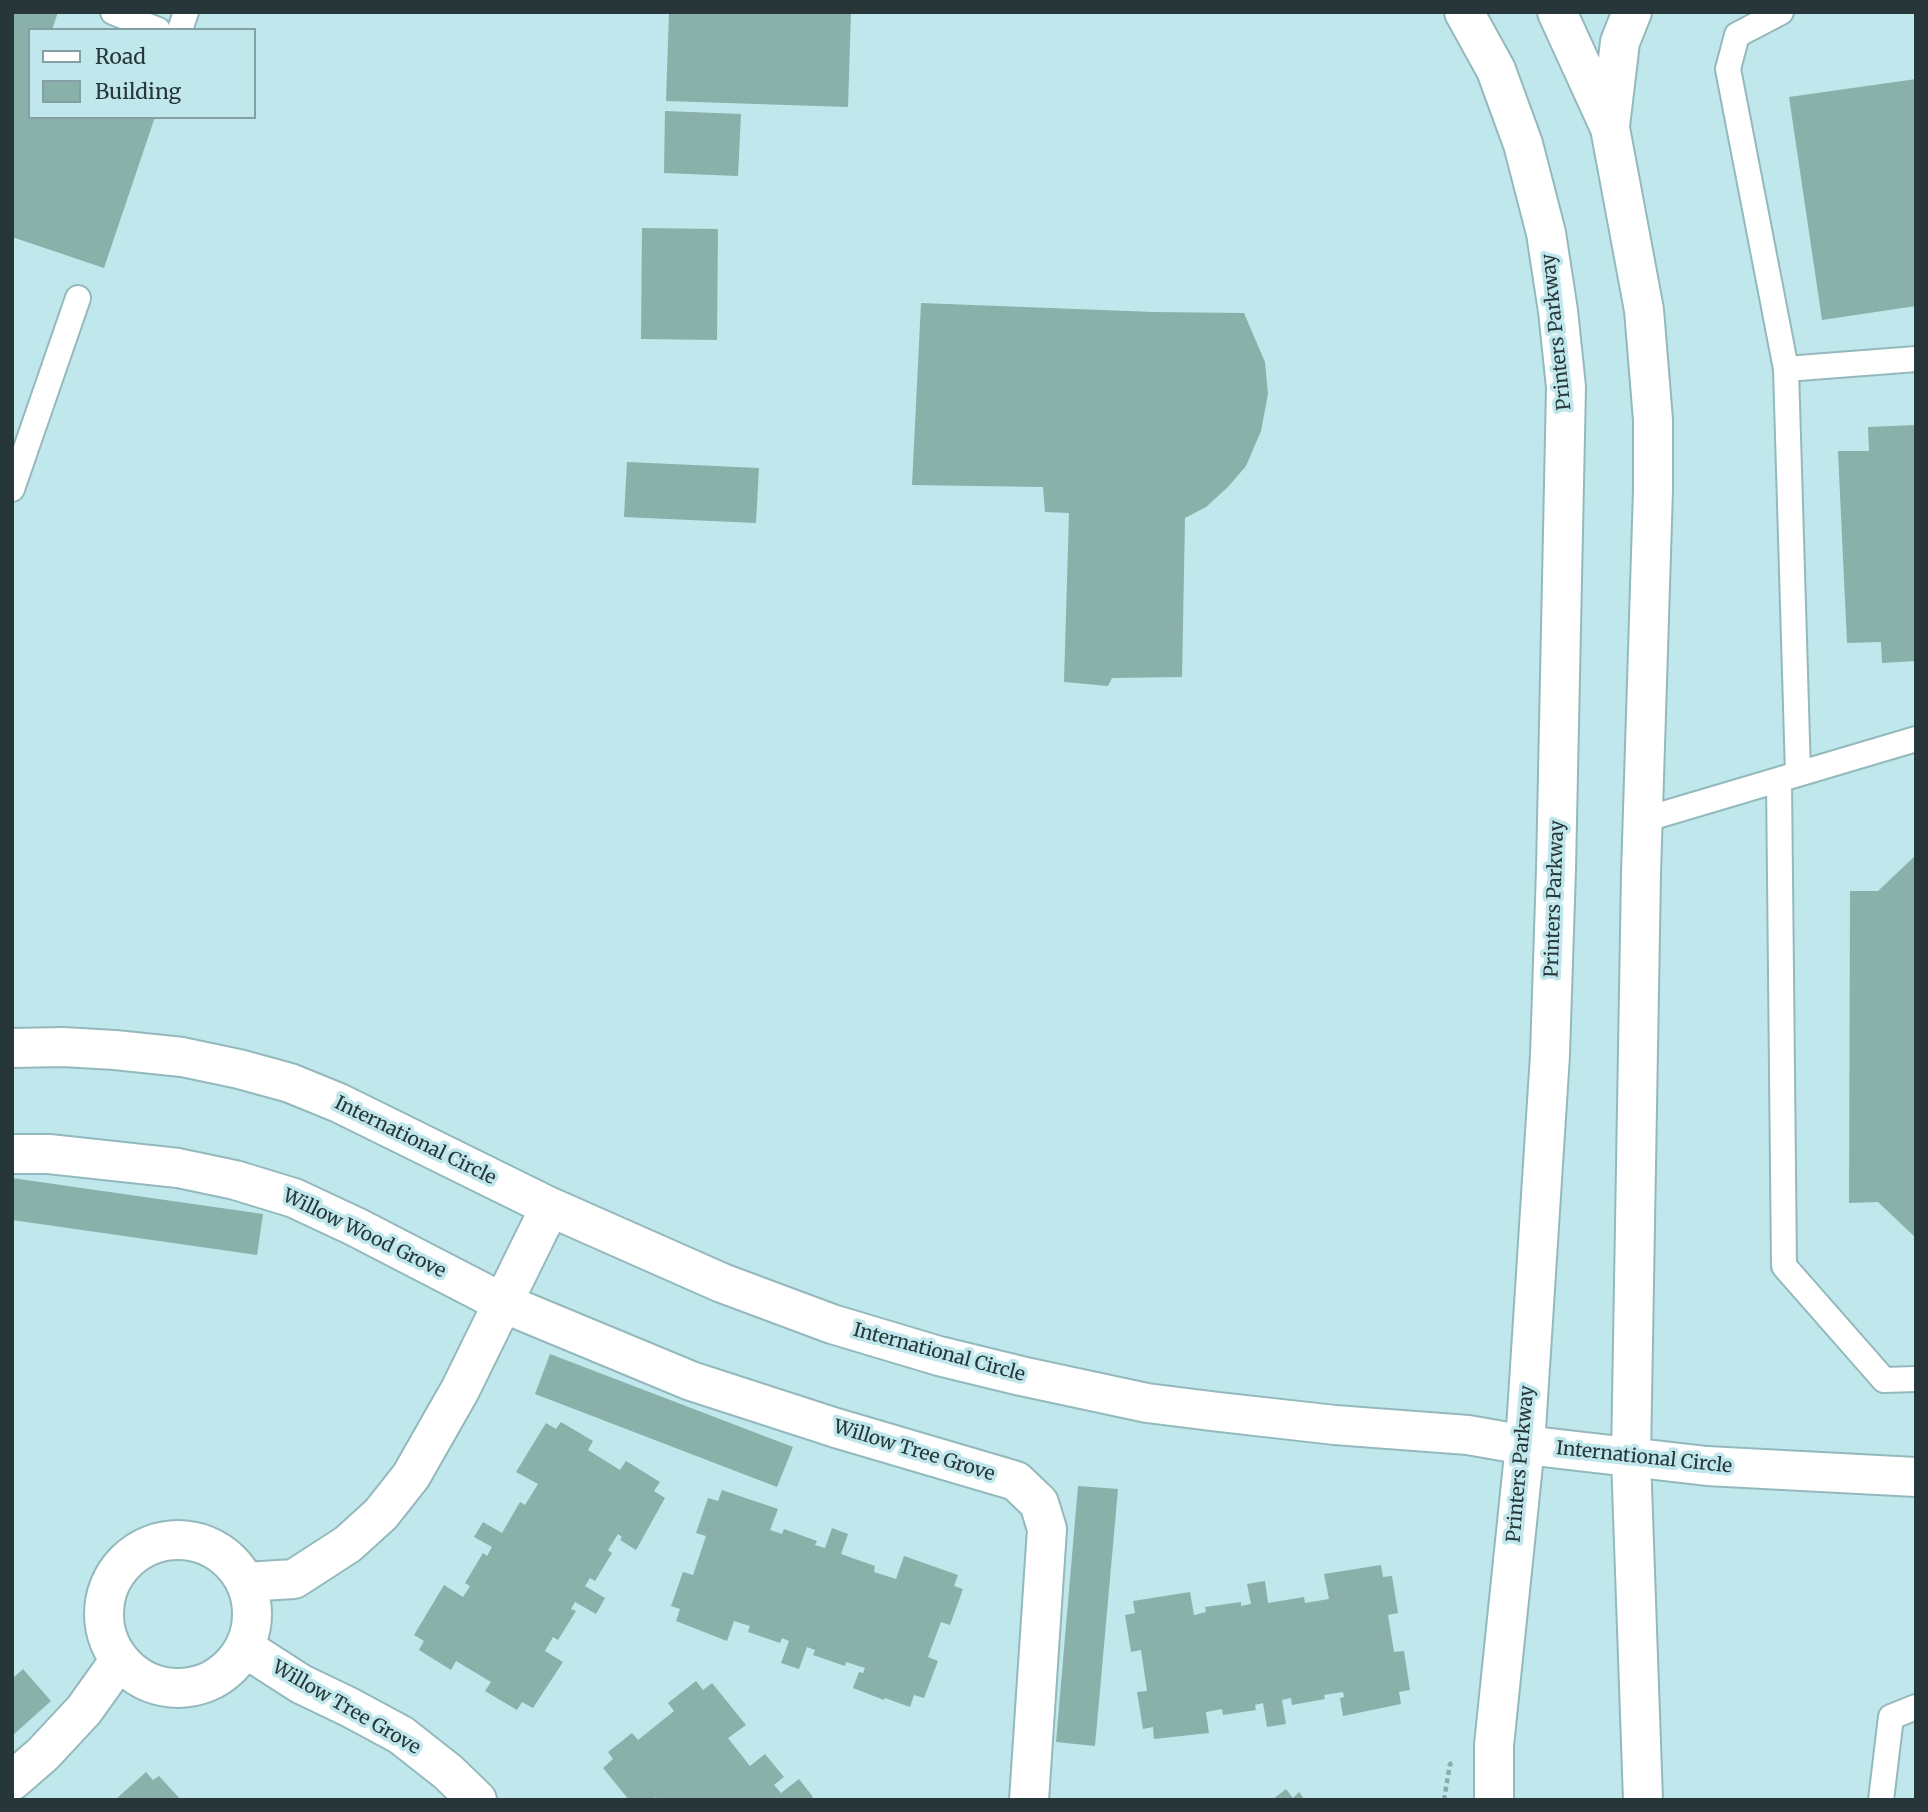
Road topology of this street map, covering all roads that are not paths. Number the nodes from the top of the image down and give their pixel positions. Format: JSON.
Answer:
{"nodes":[{"id":1,"x":113,"y":12,"type":"edge"},
{"id":2,"x":1464,"y":12,"type":"edge"},
{"id":3,"x":1557,"y":12,"type":"edge"},
{"id":4,"x":1632,"y":12,"type":"edge"},
{"id":5,"x":1781,"y":12,"type":"edge"},
{"id":6,"x":153,"y":28,"type":"edge"},
{"id":7,"x":1609,"y":128,"type":"junction"},
{"id":8,"x":78,"y":298,"type":"dead end"},
{"id":9,"x":1916,"y":359,"type":"edge"},
{"id":10,"x":1786,"y":369,"type":"junction"},
{"id":11,"x":12,"y":489,"type":"edge"},
{"id":12,"x":1916,"y":739,"type":"edge"},
{"id":13,"x":1789,"y":777,"type":"junction"},
{"id":14,"x":1643,"y":820,"type":"junction"},
{"id":15,"x":12,"y":1048,"type":"edge"},
{"id":16,"x":12,"y":1154,"type":"edge"},
{"id":17,"x":550,"y":1207,"type":"junction"},
{"id":18,"x":503,"y":1303,"type":"junction"},
{"id":19,"x":1916,"y":1379,"type":"edge"},
{"id":20,"x":1525,"y":1445,"type":"junction"},
{"id":21,"x":1632,"y":1458,"type":"junction"},
{"id":22,"x":1916,"y":1477,"type":"edge"},
{"id":23,"x":245,"y":1582,"type":"junction"},
{"id":24,"x":245,"y":1648,"type":"junction"},
{"id":25,"x":119,"y":1661,"type":"junction"},
{"id":26,"x":1916,"y":1707,"type":"edge"},
{"id":27,"x":12,"y":1782,"type":"edge"},
{"id":28,"x":477,"y":1800,"type":"edge"},
{"id":29,"x":1029,"y":1800,"type":"edge"},
{"id":30,"x":1494,"y":1800,"type":"edge"},
{"id":31,"x":1643,"y":1800,"type":"edge"},
{"id":32,"x":1881,"y":1800,"type":"edge"}],
"edges":[{"from":1,"to":6,"type":"lane"},
{"from":2,"to":20,"type":"street","name":"Printers Parkway"},
{"from":3,"to":7,"type":"street"},
{"from":4,"to":7,"type":"street"},
{"from":5,"to":10,"type":"lane"},
{"from":7,"to":14,"type":"street"},
{"from":8,"to":11,"type":"lane"},
{"from":9,"to":10,"type":"lane"},
{"from":10,"to":13,"type":"lane"},
{"from":12,"to":13,"type":"lane"},
{"from":13,"to":14,"type":"lane"},
{"from":13,"to":19,"type":"lane"},
{"from":14,"to":21,"type":"street"},
{"from":15,"to":17,"type":"street","name":"International Circle"},
{"from":16,"to":18,"type":"street","name":"Willow Wood Grove"},
{"from":17,"to":18,"type":"street"},
{"from":17,"to":20,"type":"street","name":"International Circle"},
{"from":18,"to":23,"type":"street"},
{"from":18,"to":29,"type":"street","name":"Willow Tree Grove"},
{"from":20,"to":21,"type":"street","name":"International Circle"},
{"from":20,"to":30,"type":"street","name":"Printers Parkway"},
{"from":21,"to":22,"type":"street","name":"International Circle"},
{"from":21,"to":31,"type":"street"},
{"from":23,"to":24,"type":"street"},
{"from":23,"to":25,"type":"street"},
{"from":24,"to":25,"type":"street"},
{"from":24,"to":28,"type":"street","name":"Willow Tree Grove"},
{"from":25,"to":27,"type":"street"},
{"from":26,"to":32,"type":"lane"}]}
